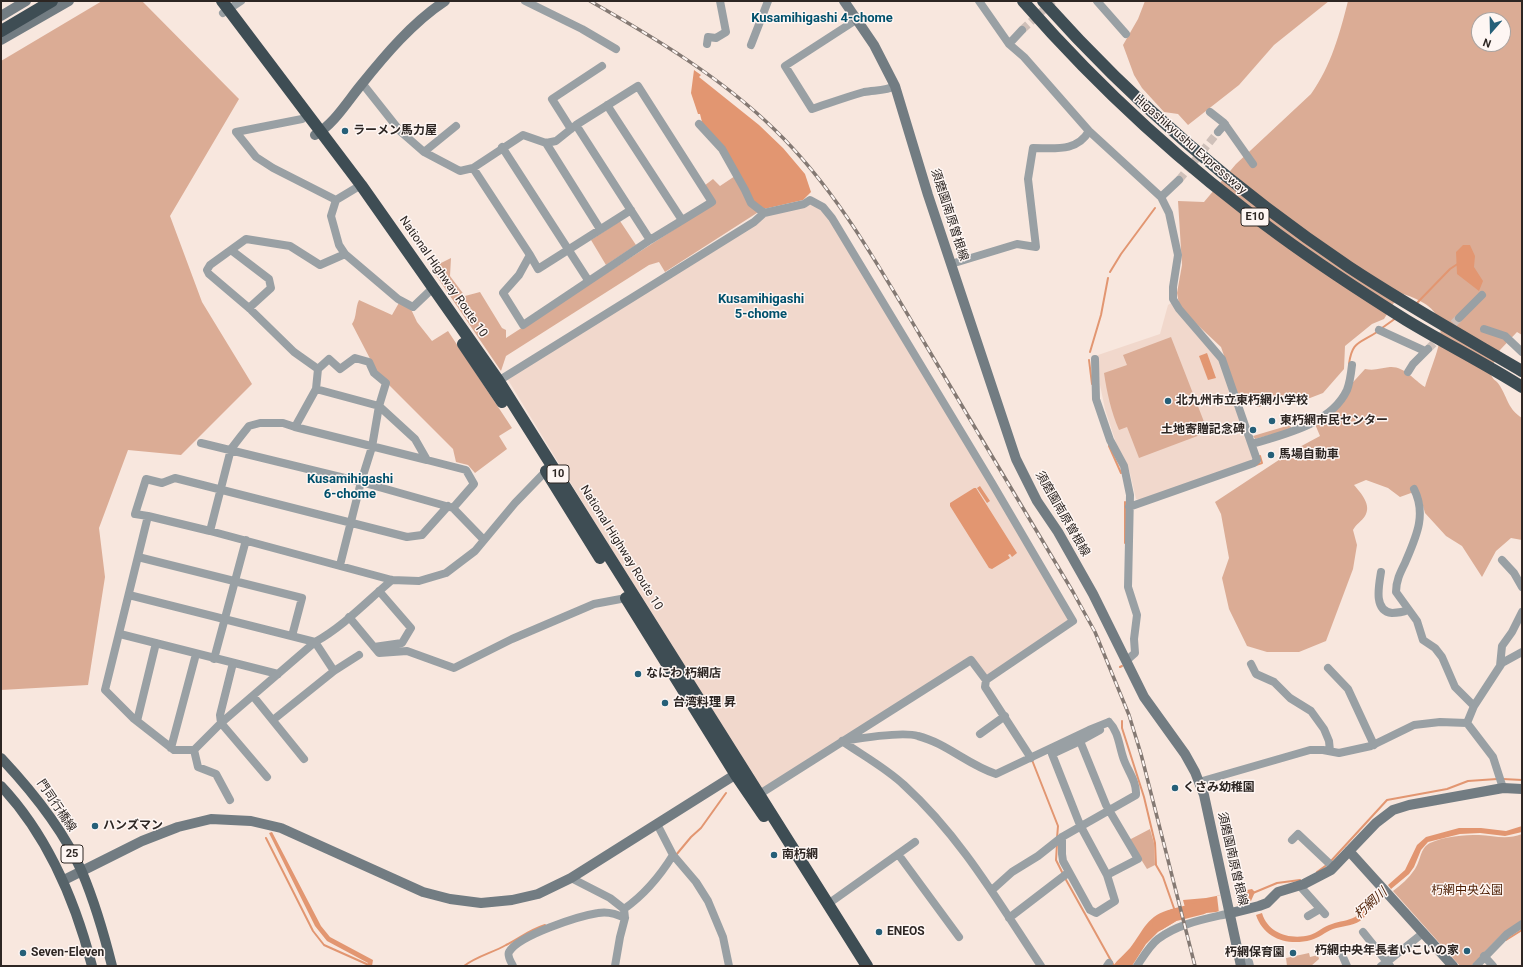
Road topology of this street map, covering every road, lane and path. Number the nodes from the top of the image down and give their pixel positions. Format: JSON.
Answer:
{"nodes":[{"id":1,"x":26,"y":1,"type":"edge"},
{"id":2,"x":38,"y":1,"type":"edge"},
{"id":3,"x":52,"y":1,"type":"edge"},
{"id":4,"x":69,"y":1,"type":"edge"},
{"id":5,"x":213,"y":1,"type":"edge"},
{"id":6,"x":241,"y":1,"type":"edge"},
{"id":7,"x":445,"y":1,"type":"edge"},
{"id":8,"x":525,"y":1,"type":"edge"},
{"id":9,"x":720,"y":1,"type":"edge"},
{"id":10,"x":768,"y":1,"type":"edge"},
{"id":11,"x":844,"y":1,"type":"edge"},
{"id":12,"x":979,"y":1,"type":"edge"},
{"id":13,"x":1023,"y":1,"type":"edge"},
{"id":14,"x":1042,"y":1,"type":"edge"},
{"id":15,"x":1097,"y":1,"type":"edge"},
{"id":16,"x":224,"y":8,"type":"edge"},
{"id":17,"x":1,"y":16,"type":"edge"},
{"id":18,"x":856,"y":20,"type":"junction"},
{"id":19,"x":1,"y":23,"type":"edge"},
{"id":20,"x":1022,"y":30,"type":"tunnel mouth"},
{"id":21,"x":1,"y":31,"type":"edge"},
{"id":22,"x":1126,"y":34,"type":"dead end"},
{"id":23,"x":1,"y":40,"type":"edge"},
{"id":24,"x":706,"y":44,"type":"dead end"},
{"id":25,"x":1009,"y":44,"type":"junction"},
{"id":26,"x":751,"y":45,"type":"dead end"},
{"id":27,"x":616,"y":49,"type":"dead end"},
{"id":28,"x":602,"y":66,"type":"dead end"},
{"id":29,"x":362,"y":83,"type":"junction"},
{"id":30,"x":895,"y":86,"type":"junction"},
{"id":31,"x":607,"y":105,"type":"junction"},
{"id":32,"x":1210,"y":112,"type":"dead end"},
{"id":33,"x":302,"y":119,"type":"junction"},
{"id":34,"x":699,"y":124,"type":"dead end"},
{"id":35,"x":1225,"y":124,"type":"junction"},
{"id":36,"x":456,"y":126,"type":"dead end"},
{"id":37,"x":574,"y":126,"type":"junction"},
{"id":38,"x":1089,"y":131,"type":"junction"},
{"id":39,"x":1218,"y":132,"type":"tunnel mouth"},
{"id":40,"x":318,"y":133,"type":"junction"},
{"id":41,"x":546,"y":143,"type":"junction"},
{"id":42,"x":502,"y":147,"type":"junction"},
{"id":43,"x":424,"y":152,"type":"junction"},
{"id":44,"x":1253,"y":164,"type":"dead end"},
{"id":45,"x":473,"y":168,"type":"junction"},
{"id":46,"x":1179,"y":180,"type":"tunnel mouth"},
{"id":47,"x":358,"y":187,"type":"junction"},
{"id":48,"x":1161,"y":198,"type":"junction"},
{"id":49,"x":336,"y":200,"type":"junction"},
{"id":50,"x":630,"y":210,"type":"junction"},
{"id":51,"x":764,"y":213,"type":"junction"},
{"id":52,"x":682,"y":220,"type":"junction"},
{"id":53,"x":600,"y":229,"type":"junction"},
{"id":54,"x":650,"y":240,"type":"junction"},
{"id":55,"x":231,"y":250,"type":"junction"},
{"id":56,"x":568,"y":250,"type":"junction"},
{"id":57,"x":345,"y":254,"type":"junction"},
{"id":58,"x":530,"y":254,"type":"junction"},
{"id":59,"x":951,"y":264,"type":"junction"},
{"id":60,"x":588,"y":280,"type":"junction"},
{"id":61,"x":430,"y":290,"type":"junction"},
{"id":62,"x":1482,"y":295,"type":"dead end"},
{"id":63,"x":249,"y":308,"type":"junction"},
{"id":64,"x":1459,"y":318,"type":"tunnel mouth"},
{"id":65,"x":1484,"y":329,"type":"dead end"},
{"id":66,"x":1379,"y":330,"type":"dead end"},
{"id":67,"x":1522,"y":352,"type":"edge"},
{"id":68,"x":1095,"y":359,"type":"dead end"},
{"id":69,"x":1352,"y":366,"type":"dead end"},
{"id":70,"x":318,"y":369,"type":"junction"},
{"id":71,"x":1522,"y":371,"type":"edge"},
{"id":72,"x":1408,"y":372,"type":"dead end"},
{"id":73,"x":495,"y":383,"type":"junction"},
{"id":74,"x":1522,"y":387,"type":"edge"},
{"id":75,"x":316,"y":390,"type":"junction"},
{"id":76,"x":379,"y":406,"type":"junction"},
{"id":77,"x":295,"y":427,"type":"junction"},
{"id":78,"x":201,"y":443,"type":"dead end"},
{"id":79,"x":1252,"y":444,"type":"junction"},
{"id":80,"x":372,"y":447,"type":"junction"},
{"id":81,"x":231,"y":449,"type":"junction"},
{"id":82,"x":427,"y":460,"type":"junction"},
{"id":83,"x":546,"y":471,"type":"junction"},
{"id":84,"x":361,"y":482,"type":"junction"},
{"id":85,"x":1414,"y":489,"type":"dead end"},
{"id":86,"x":220,"y":490,"type":"junction"},
{"id":87,"x":451,"y":507,"type":"junction"},
{"id":88,"x":1129,"y":507,"type":"junction"},
{"id":89,"x":148,"y":516,"type":"junction"},
{"id":90,"x":350,"y":523,"type":"junction"},
{"id":91,"x":210,"y":531,"type":"junction"},
{"id":92,"x":483,"y":539,"type":"junction"},
{"id":93,"x":246,"y":540,"type":"junction"},
{"id":94,"x":138,"y":557,"type":"junction"},
{"id":95,"x":1502,"y":560,"type":"dead end"},
{"id":96,"x":340,"y":565,"type":"junction"},
{"id":97,"x":1381,"y":572,"type":"dead end"},
{"id":98,"x":392,"y":580,"type":"junction"},
{"id":99,"x":235,"y":582,"type":"junction"},
{"id":100,"x":1522,"y":587,"type":"edge"},
{"id":101,"x":380,"y":591,"type":"junction"},
{"id":102,"x":129,"y":595,"type":"junction"},
{"id":103,"x":626,"y":598,"type":"junction"},
{"id":104,"x":1408,"y":610,"type":"junction"},
{"id":105,"x":1522,"y":612,"type":"edge"},
{"id":106,"x":349,"y":617,"type":"junction"},
{"id":107,"x":224,"y":620,"type":"junction"},
{"id":108,"x":120,"y":634,"type":"junction"},
{"id":109,"x":292,"y":636,"type":"junction"},
{"id":110,"x":315,"y":642,"type":"junction"},
{"id":111,"x":156,"y":643,"type":"junction"},
{"id":112,"x":374,"y":647,"type":"junction"},
{"id":113,"x":1522,"y":652,"type":"edge"},
{"id":114,"x":196,"y":654,"type":"junction"},
{"id":115,"x":358,"y":655,"type":"dead end"},
{"id":116,"x":214,"y":659,"type":"junction"},
{"id":117,"x":1126,"y":660,"type":"junction"},
{"id":118,"x":233,"y":663,"type":"junction"},
{"id":119,"x":1251,"y":664,"type":"dead end"},
{"id":120,"x":1500,"y":666,"type":"junction"},
{"id":121,"x":1328,"y":668,"type":"dead end"},
{"id":122,"x":334,"y":671,"type":"junction"},
{"id":123,"x":278,"y":674,"type":"junction"},
{"id":124,"x":986,"y":680,"type":"junction"},
{"id":125,"x":253,"y":696,"type":"junction"},
{"id":126,"x":1474,"y":706,"type":"junction"},
{"id":127,"x":1005,"y":716,"type":"junction"},
{"id":128,"x":273,"y":720,"type":"junction"},
{"id":129,"x":137,"y":721,"type":"junction"},
{"id":130,"x":1110,"y":722,"type":"junction"},
{"id":131,"x":221,"y":723,"type":"junction"},
{"id":132,"x":1467,"y":723,"type":"junction"},
{"id":133,"x":980,"y":734,"type":"dead end"},
{"id":134,"x":842,"y":741,"type":"junction"},
{"id":135,"x":1080,"y":741,"type":"junction"},
{"id":136,"x":1374,"y":745,"type":"junction"},
{"id":137,"x":171,"y":748,"type":"junction"},
{"id":138,"x":194,"y":750,"type":"junction"},
{"id":139,"x":1330,"y":751,"type":"junction"},
{"id":140,"x":1,"y":758,"type":"edge"},
{"id":141,"x":1031,"y":758,"type":"junction"},
{"id":142,"x":304,"y":759,"type":"dead end"},
{"id":143,"x":739,"y":772,"type":"junction"},
{"id":144,"x":267,"y":777,"type":"dead end"},
{"id":145,"x":1199,"y":782,"type":"junction"},
{"id":146,"x":1501,"y":782,"type":"junction"},
{"id":147,"x":1,"y":786,"type":"edge"},
{"id":148,"x":1522,"y":789,"type":"edge"},
{"id":149,"x":756,"y":797,"type":"junction"},
{"id":150,"x":230,"y":800,"type":"dead end"},
{"id":151,"x":1109,"y":809,"type":"junction"},
{"id":152,"x":657,"y":824,"type":"junction"},
{"id":153,"x":1080,"y":825,"type":"junction"},
{"id":154,"x":1061,"y":838,"type":"junction"},
{"id":155,"x":1292,"y":840,"type":"dead end"},
{"id":156,"x":915,"y":842,"type":"dead end"},
{"id":157,"x":1350,"y":851,"type":"junction"},
{"id":158,"x":898,"y":854,"type":"junction"},
{"id":159,"x":673,"y":855,"type":"junction"},
{"id":160,"x":1330,"y":864,"type":"junction"},
{"id":161,"x":82,"y":871,"type":"junction"},
{"id":162,"x":1066,"y":875,"type":"junction"},
{"id":163,"x":1107,"y":875,"type":"junction"},
{"id":164,"x":571,"y":878,"type":"junction"},
{"id":165,"x":64,"y":880,"type":"junction"},
{"id":166,"x":1299,"y":886,"type":"junction"},
{"id":167,"x":992,"y":890,"type":"junction"},
{"id":168,"x":828,"y":904,"type":"junction"},
{"id":169,"x":624,"y":909,"type":"junction"},
{"id":170,"x":1231,"y":912,"type":"junction"},
{"id":171,"x":1308,"y":916,"type":"dead end"},
{"id":172,"x":625,"y":918,"type":"junction"},
{"id":173,"x":1009,"y":918,"type":"junction"},
{"id":174,"x":1522,"y":924,"type":"edge"},
{"id":175,"x":1363,"y":932,"type":"dead end"},
{"id":176,"x":1423,"y":933,"type":"junction"},
{"id":177,"x":959,"y":937,"type":"dead end"},
{"id":178,"x":1339,"y":948,"type":"dead end"},
{"id":179,"x":1484,"y":956,"type":"junction"},
{"id":180,"x":1244,"y":965,"type":"edge"},
{"id":181,"x":1386,"y":965,"type":"edge"},
{"id":182,"x":92,"y":966,"type":"edge"},
{"id":183,"x":112,"y":966,"type":"edge"},
{"id":184,"x":513,"y":966,"type":"edge"},
{"id":185,"x":615,"y":966,"type":"edge"},
{"id":186,"x":729,"y":966,"type":"edge"},
{"id":187,"x":858,"y":966,"type":"edge"},
{"id":188,"x":867,"y":966,"type":"edge"},
{"id":189,"x":1041,"y":966,"type":"edge"},
{"id":190,"x":1137,"y":966,"type":"edge"},
{"id":191,"x":1347,"y":966,"type":"edge"},
{"id":192,"x":1453,"y":966,"type":"edge"},
{"id":193,"x":1476,"y":966,"type":"edge"},
{"id":194,"x":1493,"y":966,"type":"edge"}],
"edges":[{"from":1,"to":17,"type":"street"},
{"from":2,"to":19,"type":"highway"},
{"from":3,"to":21,"type":"highway"},
{"from":4,"to":23,"type":"street"},
{"from":5,"to":16,"type":"highway","name":"National Highway Route 10","number":"10"},
{"from":6,"to":16,"type":"street"},
{"from":7,"to":29,"type":"street"},
{"from":8,"to":27,"type":"street"},
{"from":9,"to":24,"type":"street"},
{"from":10,"to":26,"type":"street"},
{"from":11,"to":18,"type":"street","name":"須磨園南原曽根線"},
{"from":12,"to":25,"type":"street"},
{"from":13,"to":74,"type":"highway","name":"Higashikyushu Expressway","number":"E10"},
{"from":14,"to":71,"type":"highway","name":"Higashikyushu Expressway","number":"E10"},
{"from":15,"to":22,"type":"street"},
{"from":16,"to":33,"type":"highway","name":"National Highway Route 10","number":"10"},
{"from":16,"to":40,"type":"highway","name":"National Highway Route 10","number":"10"},
{"from":18,"to":30,"type":"street","name":"須磨園南原曽根線"},
{"from":18,"to":30,"type":"street"},
{"from":20,"to":25,"type":"street"},
{"from":25,"to":38,"type":"street"},
{"from":28,"to":37,"type":"street"},
{"from":29,"to":40,"type":"street"},
{"from":29,"to":43,"type":"street"},
{"from":30,"to":59,"type":"street","name":"須磨園南原曽根線"},
{"from":31,"to":37,"type":"street"},
{"from":31,"to":52,"type":"street"},
{"from":31,"to":52,"type":"street"},
{"from":32,"to":35,"type":"street"},
{"from":33,"to":40,"type":"highway","name":"National Highway Route 10","number":"10"},
{"from":33,"to":49,"type":"street"},
{"from":34,"to":51,"type":"street"},
{"from":35,"to":39,"type":"street"},
{"from":35,"to":44,"type":"street"},
{"from":36,"to":43,"type":"street"},
{"from":37,"to":41,"type":"street"},
{"from":37,"to":50,"type":"street"},
{"from":38,"to":48,"type":"street"},
{"from":38,"to":59,"type":"street"},
{"from":40,"to":47,"type":"highway","name":"National Highway Route 10","number":"10"},
{"from":41,"to":42,"type":"street"},
{"from":41,"to":53,"type":"street"},
{"from":42,"to":45,"type":"street"},
{"from":42,"to":56,"type":"street"},
{"from":43,"to":45,"type":"street"},
{"from":45,"to":58,"type":"street"},
{"from":46,"to":48,"type":"street"},
{"from":47,"to":49,"type":"street"},
{"from":47,"to":61,"type":"highway","name":"National Highway Route 10","number":"10"},
{"from":48,"to":79,"type":"street"},
{"from":49,"to":57,"type":"street"},
{"from":50,"to":53,"type":"street"},
{"from":50,"to":54,"type":"street"},
{"from":51,"to":73,"type":"street"},
{"from":51,"to":124,"type":"street"},
{"from":52,"to":54,"type":"street"},
{"from":53,"to":56,"type":"street"},
{"from":54,"to":60,"type":"street"},
{"from":55,"to":57,"type":"street"},
{"from":55,"to":63,"type":"street"},
{"from":55,"to":63,"type":"street"},
{"from":56,"to":58,"type":"street"},
{"from":56,"to":60,"type":"street"},
{"from":57,"to":61,"type":"street"},
{"from":58,"to":60,"type":"street"},
{"from":59,"to":117,"type":"street","name":"須磨園南原曽根線"},
{"from":61,"to":73,"type":"highway","name":"National Highway Route 10","number":"10"},
{"from":62,"to":64,"type":"street"},
{"from":63,"to":70,"type":"street"},
{"from":65,"to":67,"type":"street"},
{"from":66,"to":72,"type":"street"},
{"from":68,"to":88,"type":"street"},
{"from":69,"to":79,"type":"street"},
{"from":70,"to":75,"type":"street"},
{"from":70,"to":76,"type":"street"},
{"from":73,"to":83,"type":"highway","name":"National Highway Route 10","number":"10"},
{"from":73,"to":143,"type":"highway","name":"National Highway Route 10","number":"10"},
{"from":75,"to":76,"type":"street"},
{"from":75,"to":77,"type":"street"},
{"from":76,"to":80,"type":"street"},
{"from":76,"to":82,"type":"street"},
{"from":77,"to":80,"type":"street"},
{"from":77,"to":81,"type":"street"},
{"from":78,"to":81,"type":"street"},
{"from":79,"to":88,"type":"street"},
{"from":80,"to":82,"type":"street"},
{"from":80,"to":84,"type":"street"},
{"from":81,"to":84,"type":"street"},
{"from":81,"to":86,"type":"street"},
{"from":82,"to":87,"type":"street"},
{"from":83,"to":92,"type":"street"},
{"from":83,"to":103,"type":"highway","name":"National Highway Route 10","number":"10"},
{"from":84,"to":87,"type":"street"},
{"from":84,"to":90,"type":"street"},
{"from":85,"to":104,"type":"street"},
{"from":86,"to":89,"type":"street"},
{"from":86,"to":90,"type":"street"},
{"from":86,"to":91,"type":"street"},
{"from":87,"to":90,"type":"street"},
{"from":87,"to":92,"type":"street"},
{"from":88,"to":117,"type":"street"},
{"from":89,"to":91,"type":"street"},
{"from":89,"to":94,"type":"street"},
{"from":90,"to":96,"type":"street"},
{"from":91,"to":93,"type":"street"},
{"from":92,"to":98,"type":"street"},
{"from":93,"to":96,"type":"street"},
{"from":93,"to":99,"type":"street"},
{"from":94,"to":99,"type":"street"},
{"from":94,"to":102,"type":"street"},
{"from":95,"to":100,"type":"street"},
{"from":96,"to":98,"type":"street"},
{"from":97,"to":104,"type":"street"},
{"from":98,"to":101,"type":"street"},
{"from":99,"to":107,"type":"street"},
{"from":99,"to":109,"type":"street"},
{"from":101,"to":106,"type":"street"},
{"from":101,"to":112,"type":"street"},
{"from":102,"to":107,"type":"street"},
{"from":102,"to":108,"type":"street"},
{"from":103,"to":112,"type":"street"},
{"from":103,"to":143,"type":"highway","name":"National Highway Route 10","number":"10"},
{"from":104,"to":126,"type":"street"},
{"from":105,"to":120,"type":"street"},
{"from":106,"to":110,"type":"street"},
{"from":106,"to":112,"type":"street"},
{"from":107,"to":109,"type":"street"},
{"from":107,"to":116,"type":"street"},
{"from":108,"to":111,"type":"street"},
{"from":108,"to":129,"type":"street"},
{"from":109,"to":110,"type":"street"},
{"from":110,"to":122,"type":"street"},
{"from":110,"to":123,"type":"street"},
{"from":111,"to":114,"type":"street"},
{"from":111,"to":129,"type":"street"},
{"from":113,"to":120,"type":"street"},
{"from":114,"to":116,"type":"street"},
{"from":114,"to":137,"type":"street"},
{"from":115,"to":122,"type":"street"},
{"from":116,"to":118,"type":"street"},
{"from":117,"to":145,"type":"street","name":"須磨園南原曽根線"},
{"from":118,"to":123,"type":"street"},
{"from":118,"to":131,"type":"street"},
{"from":119,"to":139,"type":"street"},
{"from":120,"to":126,"type":"street"},
{"from":121,"to":136,"type":"street"},
{"from":122,"to":128,"type":"street"},
{"from":123,"to":125,"type":"street"},
{"from":124,"to":127,"type":"street"},
{"from":124,"to":134,"type":"street"},
{"from":125,"to":128,"type":"street"},
{"from":125,"to":131,"type":"street"},
{"from":126,"to":132,"type":"street"},
{"from":127,"to":133,"type":"street"},
{"from":127,"to":141,"type":"street"},
{"from":128,"to":142,"type":"street"},
{"from":129,"to":137,"type":"street"},
{"from":130,"to":135,"type":"street"},
{"from":130,"to":141,"type":"street"},
{"from":130,"to":151,"type":"street"},
{"from":131,"to":138,"type":"street"},
{"from":131,"to":144,"type":"street"},
{"from":132,"to":136,"type":"street"},
{"from":132,"to":146,"type":"street"},
{"from":134,"to":141,"type":"street"},
{"from":134,"to":149,"type":"street"},
{"from":134,"to":167,"type":"street"},
{"from":135,"to":151,"type":"street"},
{"from":135,"to":153,"type":"street"},
{"from":136,"to":139,"type":"street"},
{"from":137,"to":138,"type":"street"},
{"from":138,"to":150,"type":"street"},
{"from":139,"to":145,"type":"street"},
{"from":140,"to":161,"type":"main road","name":"門司行橋線","number":"25"},
{"from":143,"to":149,"type":"highway","name":"National Highway Route 10","number":"10"},
{"from":143,"to":152,"type":"street"},
{"from":145,"to":170,"type":"street","name":"須磨園南原曽根線"},
{"from":146,"to":148,"type":"street"},
{"from":146,"to":157,"type":"street"},
{"from":147,"to":165,"type":"main road","number":"25"},
{"from":149,"to":168,"type":"highway","name":"National Highway Route 10","number":"10"},
{"from":149,"to":187,"type":"highway","name":"National Highway Route 10","number":"10"},
{"from":151,"to":153,"type":"street"},
{"from":151,"to":163,"type":"street"},
{"from":152,"to":159,"type":"street"},
{"from":152,"to":164,"type":"street"},
{"from":153,"to":154,"type":"street"},
{"from":153,"to":163,"type":"street"},
{"from":154,"to":162,"type":"street"},
{"from":154,"to":167,"type":"street"},
{"from":155,"to":160,"type":"street"},
{"from":156,"to":158,"type":"street"},
{"from":157,"to":160,"type":"street"},
{"from":157,"to":176,"type":"street"},
{"from":158,"to":168,"type":"street"},
{"from":158,"to":177,"type":"street"},
{"from":159,"to":169,"type":"street"},
{"from":159,"to":186,"type":"street"},
{"from":160,"to":166,"type":"street"},
{"from":161,"to":164,"type":"street"},
{"from":161,"to":165,"type":"street"},
{"from":161,"to":183,"type":"main road","name":"門司行橋線","number":"25"},
{"from":162,"to":163,"type":"street"},
{"from":162,"to":173,"type":"street"},
{"from":164,"to":169,"type":"street"},
{"from":165,"to":182,"type":"main road","number":"25"},
{"from":166,"to":170,"type":"street"},
{"from":166,"to":171,"type":"street"},
{"from":167,"to":173,"type":"street"},
{"from":168,"to":188,"type":"highway","name":"National Highway Route 10","number":"10"},
{"from":169,"to":172,"type":"street"},
{"from":170,"to":180,"type":"street","name":"須磨園南原曽根線"},
{"from":170,"to":190,"type":"street"},
{"from":172,"to":184,"type":"street"},
{"from":172,"to":185,"type":"street"},
{"from":173,"to":189,"type":"street"},
{"from":174,"to":179,"type":"street"},
{"from":175,"to":181,"type":"street"},
{"from":176,"to":181,"type":"street"},
{"from":176,"to":192,"type":"street"},
{"from":178,"to":191,"type":"street"},
{"from":179,"to":193,"type":"street"},
{"from":179,"to":194,"type":"street"}]}
